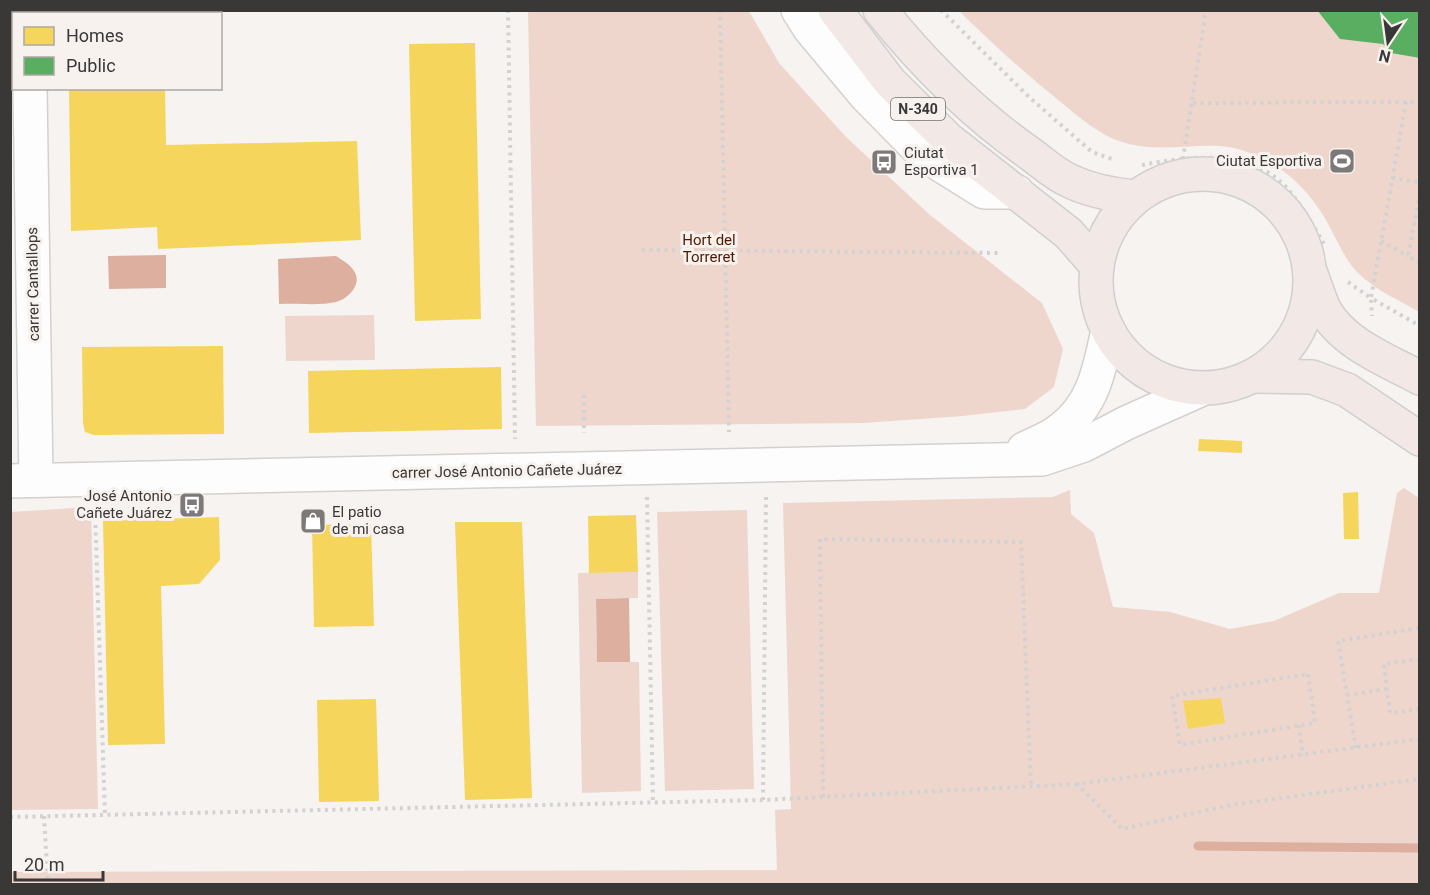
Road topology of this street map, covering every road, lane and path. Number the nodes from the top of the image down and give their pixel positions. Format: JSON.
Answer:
{"nodes":[{"id":1,"x":508,"y":10,"type":"edge"},
{"id":2,"x":720,"y":10,"type":"edge"},
{"id":3,"x":798,"y":10,"type":"edge"},
{"id":4,"x":835,"y":10,"type":"edge"},
{"id":5,"x":880,"y":10,"type":"edge"},
{"id":6,"x":941,"y":10,"type":"edge"},
{"id":7,"x":1206,"y":10,"type":"edge"},
{"id":8,"x":30,"y":90,"type":"edge"},
{"id":9,"x":1406,"y":102,"type":"junction"},
{"id":10,"x":1419,"y":102,"type":"edge"},
{"id":11,"x":1193,"y":103,"type":"junction"},
{"id":12,"x":1183,"y":159,"type":"junction"},
{"id":13,"x":1122,"y":163,"type":"dead end"},
{"id":14,"x":1392,"y":178,"type":"junction"},
{"id":15,"x":1419,"y":182,"type":"edge"},
{"id":16,"x":1131,"y":187,"type":"junction"},
{"id":17,"x":1017,"y":192,"type":"junction"},
{"id":18,"x":1419,"y":193,"type":"edge"},
{"id":19,"x":1381,"y":241,"type":"junction"},
{"id":20,"x":642,"y":250,"type":"dead end"},
{"id":21,"x":725,"y":251,"type":"junction"},
{"id":22,"x":1002,"y":252,"type":"dead end"},
{"id":23,"x":1408,"y":256,"type":"junction"},
{"id":24,"x":1093,"y":262,"type":"junction"},
{"id":25,"x":1419,"y":263,"type":"edge"},
{"id":26,"x":1324,"y":273,"type":"junction"},
{"id":27,"x":1371,"y":298,"type":"junction"},
{"id":28,"x":1419,"y":326,"type":"edge"},
{"id":29,"x":1107,"y":337,"type":"junction"},
{"id":30,"x":1260,"y":376,"type":"junction"},
{"id":31,"x":1419,"y":378,"type":"edge"},
{"id":32,"x":1195,"y":392,"type":"junction"},
{"id":33,"x":584,"y":395,"type":"dead end"},
{"id":34,"x":729,"y":432,"type":"dead end"},
{"id":35,"x":585,"y":433,"type":"dead end"},
{"id":36,"x":1419,"y":439,"type":"edge"},
{"id":37,"x":515,"y":448,"type":"dead end"},
{"id":38,"x":1005,"y":461,"type":"junction"},
{"id":39,"x":23,"y":481,"type":"edge"},
{"id":40,"x":647,"y":494,"type":"dead end"},
{"id":41,"x":766,"y":497,"type":"dead end"},
{"id":42,"x":95,"y":501,"type":"dead end"},
{"id":43,"x":1419,"y":628,"type":"edge"},
{"id":44,"x":1419,"y":659,"type":"edge"},
{"id":45,"x":1387,"y":689,"type":"junction"},
{"id":46,"x":1347,"y":695,"type":"junction"},
{"id":47,"x":1419,"y":709,"type":"edge"},
{"id":48,"x":1299,"y":725,"type":"junction"},
{"id":49,"x":1419,"y":739,"type":"edge"},
{"id":50,"x":1356,"y":748,"type":"junction"},
{"id":51,"x":1303,"y":756,"type":"junction"},
{"id":52,"x":1419,"y":779,"type":"edge"},
{"id":53,"x":1077,"y":784,"type":"junction"},
{"id":54,"x":1031,"y":786,"type":"junction"},
{"id":55,"x":823,"y":797,"type":"junction"},
{"id":56,"x":764,"y":800,"type":"junction"},
{"id":57,"x":653,"y":803,"type":"junction"},
{"id":58,"x":105,"y":815,"type":"junction"},
{"id":59,"x":44,"y":816,"type":"junction"},
{"id":60,"x":10,"y":817,"type":"edge"},
{"id":61,"x":48,"y":885,"type":"edge"}],
"edges":[{"from":1,"to":37,"type":"path"},
{"from":2,"to":21,"type":"path"},
{"from":3,"to":17,"type":"street"},
{"from":4,"to":17,"type":"highway","number":"N-340"},
{"from":5,"to":16,"type":"highway","number":"N-340"},
{"from":6,"to":13,"type":"path"},
{"from":7,"to":11,"type":"path"},
{"from":8,"to":39,"type":"street","name":"carrer Cantallops"},
{"from":9,"to":10,"type":"path"},
{"from":9,"to":11,"type":"path"},
{"from":9,"to":14,"type":"path"},
{"from":11,"to":12,"type":"path"},
{"from":12,"to":16,"type":"path"},
{"from":12,"to":26,"type":"path"},
{"from":14,"to":15,"type":"path"},
{"from":14,"to":19,"type":"path"},
{"from":16,"to":24,"type":"highway"},
{"from":16,"to":24,"type":"path"},
{"from":16,"to":26,"type":"highway"},
{"from":16,"to":26,"type":"path"},
{"from":17,"to":24,"type":"highway","number":"N-340"},
{"from":18,"to":23,"type":"path"},
{"from":19,"to":23,"type":"path"},
{"from":19,"to":27,"type":"path"},
{"from":20,"to":21,"type":"path"},
{"from":21,"to":22,"type":"path"},
{"from":21,"to":34,"type":"path"},
{"from":23,"to":25,"type":"path"},
{"from":24,"to":29,"type":"highway"},
{"from":24,"to":29,"type":"path"},
{"from":26,"to":27,"type":"path"},
{"from":26,"to":30,"type":"highway"},
{"from":26,"to":30,"type":"path"},
{"from":26,"to":31,"type":"highway"},
{"from":27,"to":28,"type":"path"},
{"from":29,"to":32,"type":"highway"},
{"from":29,"to":32,"type":"path"},
{"from":29,"to":38,"type":"street","name":"carrer José Antonio Cañete Juárez"},
{"from":30,"to":32,"type":"highway"},
{"from":30,"to":32,"type":"path"},
{"from":30,"to":36,"type":"highway"},
{"from":32,"to":38,"type":"street","name":"carrer José Antonio Cañete Juárez"},
{"from":33,"to":35,"type":"path"},
{"from":38,"to":39,"type":"street","name":"carrer José Antonio Cañete Juárez"},
{"from":40,"to":57,"type":"path"},
{"from":41,"to":56,"type":"path"},
{"from":42,"to":58,"type":"path"},
{"from":43,"to":46,"type":"path"},
{"from":44,"to":45,"type":"path"},
{"from":45,"to":46,"type":"path"},
{"from":45,"to":47,"type":"path"},
{"from":46,"to":50,"type":"path"},
{"from":48,"to":48,"type":"path"},
{"from":48,"to":51,"type":"path"},
{"from":49,"to":50,"type":"path"},
{"from":50,"to":51,"type":"path"},
{"from":51,"to":53,"type":"path"},
{"from":52,"to":53,"type":"path"},
{"from":53,"to":54,"type":"path"},
{"from":54,"to":55,"type":"path"},
{"from":54,"to":55,"type":"path"},
{"from":55,"to":56,"type":"path"},
{"from":56,"to":57,"type":"path"},
{"from":57,"to":58,"type":"path"},
{"from":58,"to":59,"type":"path"},
{"from":59,"to":60,"type":"path"},
{"from":59,"to":61,"type":"path"}]}
